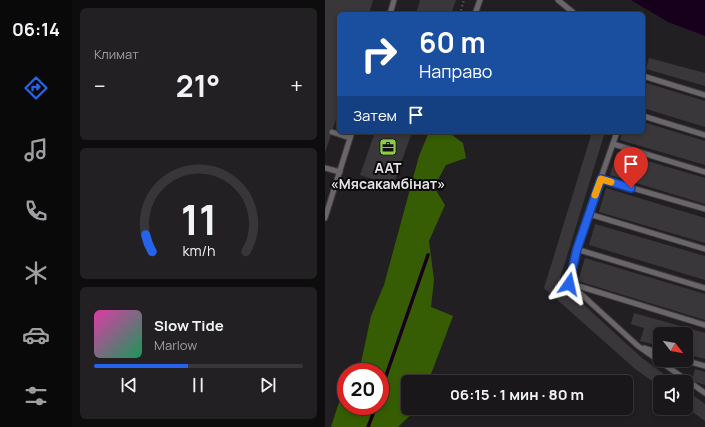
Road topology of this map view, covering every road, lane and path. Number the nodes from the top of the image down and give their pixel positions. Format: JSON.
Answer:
{"nodes":[{"id":1,"x":395,"y":0,"type":"edge"},
{"id":2,"x":464,"y":0,"type":"edge"},
{"id":3,"x":480,"y":0,"type":"edge"},
{"id":4,"x":558,"y":0,"type":"edge"},
{"id":5,"x":391,"y":12,"type":"edge"},
{"id":6,"x":461,"y":12,"type":"edge"},
{"id":7,"x":476,"y":12,"type":"edge"},
{"id":8,"x":573,"y":12,"type":"edge"},
{"id":9,"x":645,"y":77,"type":"edge"},
{"id":10,"x":705,"y":95,"type":"edge"},
{"id":11,"x":645,"y":117,"type":"edge"},
{"id":12,"x":332,"y":132,"type":"dead end"},
{"id":13,"x":337,"y":134,"type":"edge"},
{"id":14,"x":338,"y":134,"type":"edge"},
{"id":15,"x":351,"y":134,"type":"edge"},
{"id":16,"x":616,"y":134,"type":"edge"},
{"id":17,"x":705,"y":135,"type":"edge"},
{"id":18,"x":350,"y":138,"type":"junction"},
{"id":19,"x":613,"y":144,"type":"junction"},
{"id":20,"x":325,"y":168,"type":"edge"},
{"id":21,"x":340,"y":172,"type":"junction"},
{"id":22,"x":705,"y":172,"type":"edge"},
{"id":23,"x":601,"y":179,"type":"junction"},
{"id":24,"x":705,"y":210,"type":"edge"},
{"id":25,"x":589,"y":214,"type":"junction"},
{"id":26,"x":325,"y":218,"type":"edge"},
{"id":27,"x":577,"y":249,"type":"junction"},
{"id":28,"x":705,"y":249,"type":"edge"},
{"id":29,"x":569,"y":284,"type":"junction"},
{"id":30,"x":705,"y":288,"type":"edge"},
{"id":31,"x":705,"y":325,"type":"edge"},
{"id":32,"x":638,"y":346,"type":"junction"},
{"id":33,"x":653,"y":351,"type":"edge"},
{"id":34,"x":693,"y":363,"type":"edge"},
{"id":35,"x":705,"y":366,"type":"edge"},
{"id":36,"x":705,"y":394,"type":"edge"}],
"edges":[{"from":1,"to":5,"type":"lane"},
{"from":2,"to":6,"type":"path"},
{"from":3,"to":7,"type":"lane"},
{"from":4,"to":8,"type":"lane"},
{"from":9,"to":10,"type":"lane"},
{"from":11,"to":17,"type":"lane"},
{"from":12,"to":13,"type":"lane"},
{"from":14,"to":18,"type":"lane"},
{"from":15,"to":18,"type":"lane"},
{"from":16,"to":19,"type":"lane"},
{"from":18,"to":21,"type":"lane"},
{"from":19,"to":22,"type":"lane"},
{"from":19,"to":23,"type":"lane"},
{"from":20,"to":21,"type":"lane"},
{"from":21,"to":26,"type":"lane"},
{"from":23,"to":24,"type":"lane"},
{"from":23,"to":25,"type":"lane"},
{"from":25,"to":27,"type":"lane"},
{"from":25,"to":28,"type":"lane"},
{"from":27,"to":29,"type":"lane"},
{"from":27,"to":30,"type":"lane"},
{"from":29,"to":31,"type":"lane"},
{"from":29,"to":32,"type":"lane"},
{"from":32,"to":33,"type":"lane"},
{"from":32,"to":36,"type":"lane"},
{"from":34,"to":35,"type":"lane"}]}
